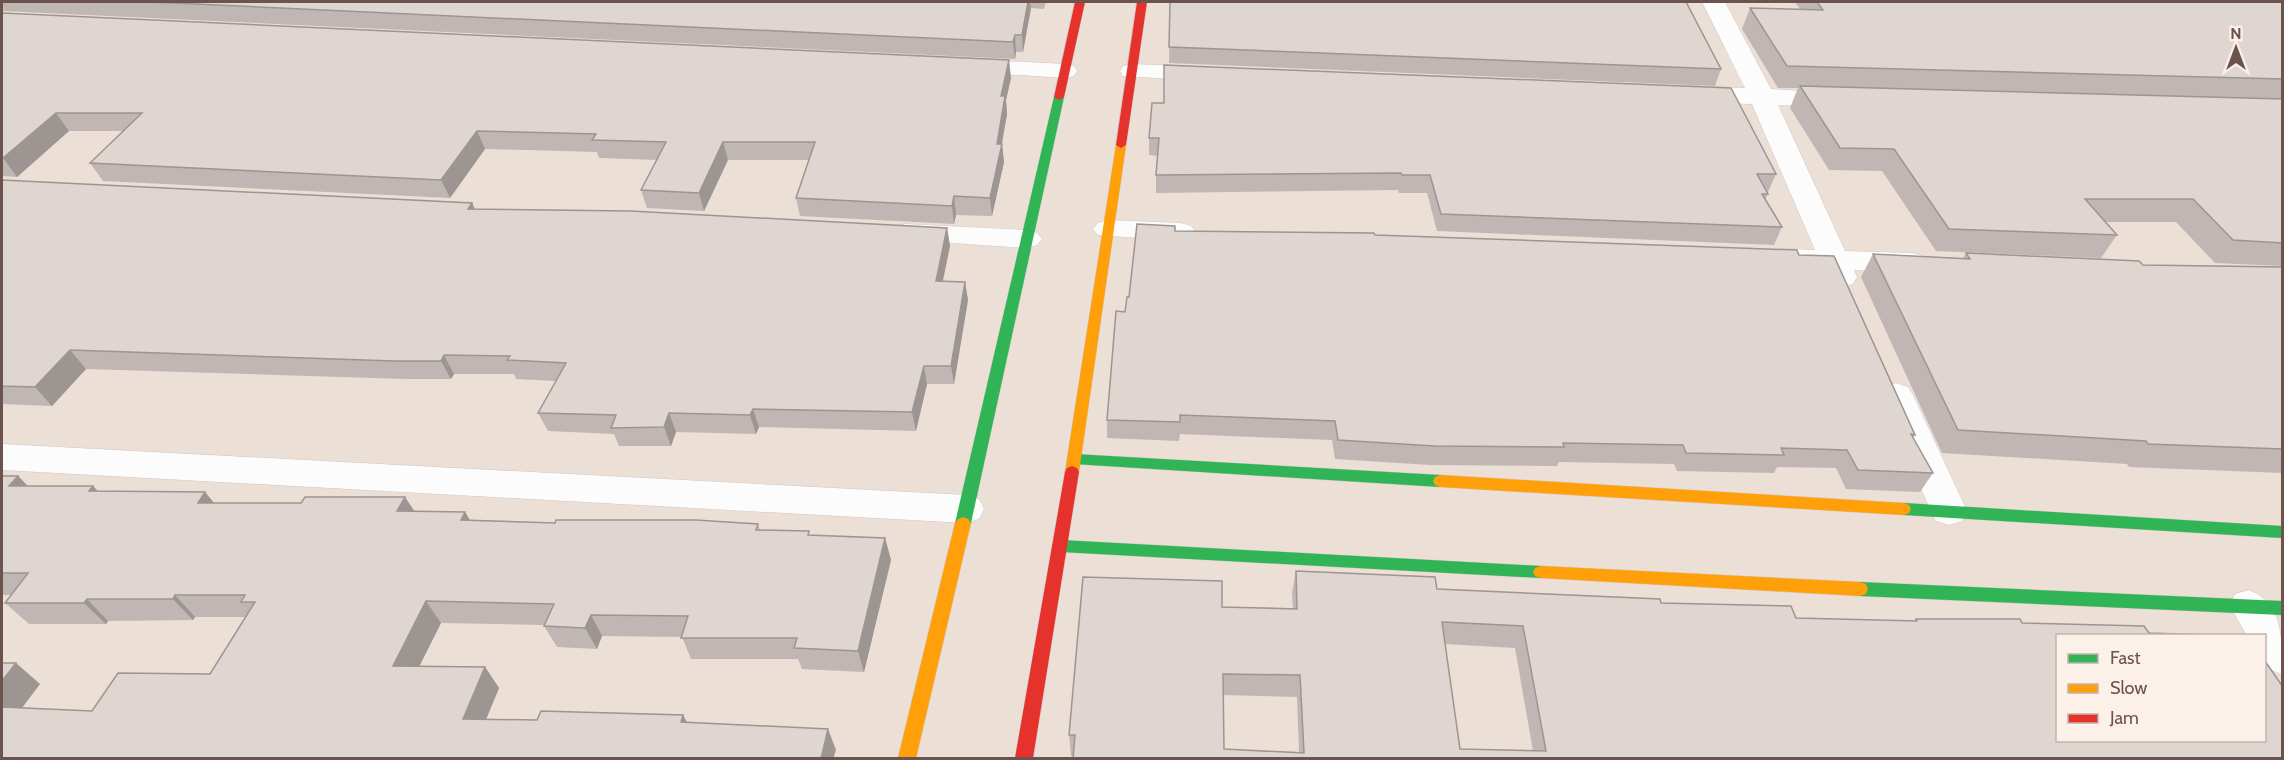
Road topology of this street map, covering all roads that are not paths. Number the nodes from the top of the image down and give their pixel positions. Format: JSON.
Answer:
{"nodes":[{"id":1,"x":1080,"y":2,"type":"edge"},
{"id":2,"x":1142,"y":2,"type":"edge"},
{"id":3,"x":1714,"y":2,"type":"edge"},
{"id":4,"x":946,"y":65,"type":"edge"},
{"id":5,"x":1065,"y":71,"type":"junction"},
{"id":6,"x":1132,"y":71,"type":"junction"},
{"id":7,"x":1227,"y":75,"type":"edge"},
{"id":8,"x":1667,"y":93,"type":"edge"},
{"id":9,"x":1762,"y":97,"type":"junction"},
{"id":10,"x":1869,"y":100,"type":"edge"},
{"id":11,"x":1108,"y":229,"type":"junction"},
{"id":12,"x":884,"y":232,"type":"edge"},
{"id":13,"x":1203,"y":233,"type":"edge"},
{"id":14,"x":1027,"y":239,"type":"junction"},
{"id":15,"x":1762,"y":257,"type":"edge"},
{"id":16,"x":1834,"y":260,"type":"junction"},
{"id":17,"x":1940,"y":264,"type":"edge"},
{"id":18,"x":1854,"y":304,"type":"edge"},
{"id":19,"x":1884,"y":369,"type":"edge"},
{"id":20,"x":2,"y":458,"type":"edge"},
{"id":21,"x":1074,"y":459,"type":"junction"},
{"id":22,"x":966,"y":509,"type":"junction"},
{"id":23,"x":1948,"y":511,"type":"junction"},
{"id":24,"x":2283,"y":532,"type":"edge"},
{"id":25,"x":1061,"y":546,"type":"junction"},
{"id":26,"x":2266,"y":607,"type":"edge"},
{"id":27,"x":2283,"y":657,"type":"edge"},
{"id":28,"x":907,"y":759,"type":"edge"},
{"id":29,"x":1024,"y":759,"type":"edge"}],
"edges":[{"from":1,"to":5,"type":"main road"},
{"from":2,"to":6,"type":"main road"},
{"from":3,"to":9,"type":"street"},
{"from":4,"to":5,"type":"street"},
{"from":5,"to":14,"type":"main road"},
{"from":6,"to":7,"type":"street"},
{"from":6,"to":11,"type":"main road"},
{"from":8,"to":9,"type":"street"},
{"from":9,"to":10,"type":"street"},
{"from":9,"to":16,"type":"street"},
{"from":11,"to":13,"type":"street"},
{"from":11,"to":21,"type":"main road"},
{"from":12,"to":14,"type":"street"},
{"from":14,"to":22,"type":"main road"},
{"from":15,"to":16,"type":"street"},
{"from":16,"to":17,"type":"street"},
{"from":16,"to":18,"type":"street"},
{"from":19,"to":23,"type":"street"},
{"from":20,"to":22,"type":"street"},
{"from":21,"to":23,"type":"main road"},
{"from":21,"to":25,"type":"main road"},
{"from":22,"to":28,"type":"main road"},
{"from":23,"to":24,"type":"main road"},
{"from":25,"to":26,"type":"main road"},
{"from":25,"to":29,"type":"main road"},
{"from":26,"to":27,"type":"street"}]}
